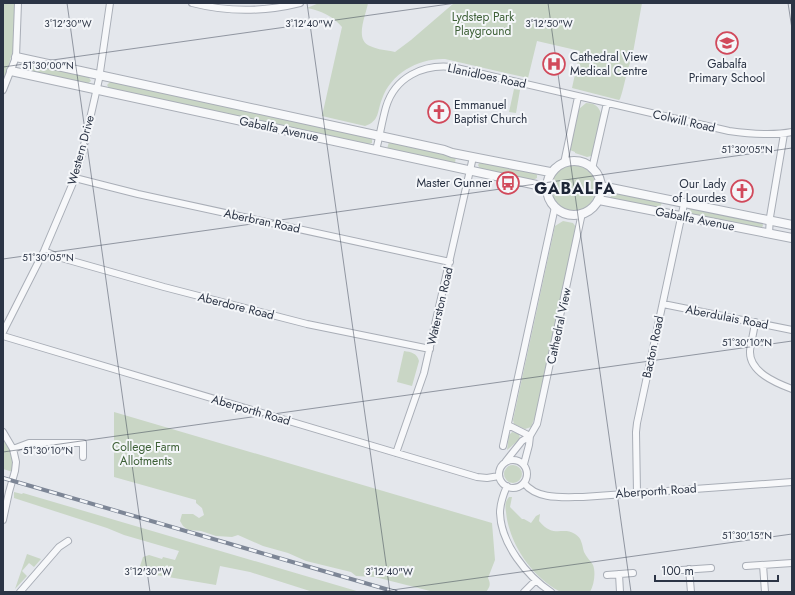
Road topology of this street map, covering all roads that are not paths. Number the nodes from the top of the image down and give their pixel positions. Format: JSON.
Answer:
{"nodes":[{"id":1,"x":18,"y":3,"type":"edge"},
{"id":2,"x":110,"y":3,"type":"edge"},
{"id":3,"x":192,"y":3,"type":"edge"},
{"id":4,"x":300,"y":3,"type":"edge"},
{"id":5,"x":201,"y":4,"type":"edge"},
{"id":6,"x":16,"y":56,"type":"junction"},
{"id":7,"x":11,"y":71,"type":"junction"},
{"id":8,"x":100,"y":75,"type":"junction"},
{"id":9,"x":97,"y":89,"type":"junction"},
{"id":10,"x":3,"y":90,"type":"edge"},
{"id":11,"x":578,"y":97,"type":"junction"},
{"id":12,"x":607,"y":103,"type":"junction"},
{"id":13,"x":792,"y":132,"type":"edge"},
{"id":14,"x":784,"y":134,"type":"junction"},
{"id":15,"x":379,"y":136,"type":"junction"},
{"id":16,"x":376,"y":150,"type":"junction"},
{"id":17,"x":473,"y":157,"type":"junction"},
{"id":18,"x":564,"y":163,"type":"junction"},
{"id":19,"x":592,"y":169,"type":"junction"},
{"id":20,"x":470,"y":170,"type":"junction"},
{"id":21,"x":550,"y":172,"type":"junction"},
{"id":22,"x":75,"y":178,"type":"junction"},
{"id":23,"x":601,"y":186,"type":"junction"},
{"id":24,"x":546,"y":187,"type":"junction"},
{"id":25,"x":599,"y":200,"type":"junction"},
{"id":26,"x":684,"y":204,"type":"junction"},
{"id":27,"x":555,"y":207,"type":"junction"},
{"id":28,"x":582,"y":213,"type":"junction"},
{"id":29,"x":682,"y":216,"type":"junction"},
{"id":30,"x":770,"y":220,"type":"junction"},
{"id":31,"x":792,"y":225,"type":"edge"},
{"id":32,"x":769,"y":233,"type":"junction"},
{"id":33,"x":792,"y":238,"type":"edge"},
{"id":34,"x":44,"y":251,"type":"junction"},
{"id":35,"x":450,"y":262,"type":"junction"},
{"id":36,"x":663,"y":304,"type":"junction"},
{"id":37,"x":755,"y":322,"type":"junction"},
{"id":38,"x":792,"y":330,"type":"edge"},
{"id":39,"x":3,"y":332,"type":"edge"},
{"id":40,"x":3,"y":336,"type":"edge"},
{"id":41,"x":430,"y":349,"type":"junction"},
{"id":42,"x":792,"y":389,"type":"edge"},
{"id":43,"x":508,"y":425,"type":"junction"},
{"id":44,"x":3,"y":432,"type":"edge"},
{"id":45,"x":530,"y":436,"type":"junction"},
{"id":46,"x":503,"y":446,"type":"dead end"},
{"id":47,"x":13,"y":449,"type":"junction"},
{"id":48,"x":396,"y":453,"type":"junction"},
{"id":49,"x":83,"y":457,"type":"dead end"},
{"id":50,"x":506,"y":461,"type":"junction"},
{"id":51,"x":524,"y":464,"type":"junction"},
{"id":52,"x":499,"y":476,"type":"junction"},
{"id":53,"x":792,"y":482,"type":"edge"},
{"id":54,"x":524,"y":483,"type":"junction"},
{"id":55,"x":507,"y":486,"type":"junction"},
{"id":56,"x":637,"y":493,"type":"junction"},
{"id":57,"x":3,"y":520,"type":"edge"},
{"id":58,"x":68,"y":541,"type":"dead end"},
{"id":59,"x":792,"y":563,"type":"edge"},
{"id":60,"x":763,"y":565,"type":"junction"},
{"id":61,"x":746,"y":566,"type":"dead end"},
{"id":62,"x":711,"y":568,"type":"dead end"},
{"id":63,"x":689,"y":569,"type":"junction"},
{"id":64,"x":667,"y":571,"type":"dead end"},
{"id":65,"x":633,"y":573,"type":"dead end"},
{"id":66,"x":619,"y":574,"type":"junction"},
{"id":67,"x":607,"y":575,"type":"dead end"},
{"id":68,"x":536,"y":580,"type":"junction"},
{"id":69,"x":20,"y":592,"type":"edge"},
{"id":70,"x":524,"y":592,"type":"edge"},
{"id":71,"x":551,"y":592,"type":"edge"},
{"id":72,"x":620,"y":592,"type":"edge"},
{"id":73,"x":690,"y":592,"type":"edge"},
{"id":74,"x":765,"y":592,"type":"edge"}],
"edges":[{"from":1,"to":6,"type":"street"},
{"from":2,"to":8,"type":"street","name":"Western Drive"},
{"from":3,"to":5,"type":"street"},
{"from":4,"to":5,"type":"street"},
{"from":6,"to":7,"type":"street"},
{"from":6,"to":8,"type":"street","name":"Gabalfa Avenue"},
{"from":7,"to":9,"type":"street","name":"Gabalfa Avenue"},
{"from":7,"to":10,"type":"street"},
{"from":8,"to":9,"type":"street","name":"Western Drive"},
{"from":8,"to":15,"type":"street","name":"Gabalfa Avenue"},
{"from":9,"to":16,"type":"street","name":"Gabalfa Avenue"},
{"from":9,"to":22,"type":"street","name":"Western Drive"},
{"from":11,"to":12,"type":"street","name":"Colwill Road"},
{"from":11,"to":15,"type":"street","name":"Llanidloes Road"},
{"from":11,"to":18,"type":"street"},
{"from":12,"to":14,"type":"street","name":"Colwill Road"},
{"from":12,"to":19,"type":"street"},
{"from":13,"to":14,"type":"street","name":"Colwill Road"},
{"from":14,"to":30,"type":"street"},
{"from":15,"to":16,"type":"street","name":"Llanidloes Road"},
{"from":15,"to":17,"type":"street","name":"Gabalfa Avenue"},
{"from":16,"to":20,"type":"street","name":"Gabalfa Avenue"},
{"from":17,"to":20,"type":"street","name":"Waterston Road"},
{"from":17,"to":21,"type":"street","name":"Gabalfa Avenue"},
{"from":18,"to":19,"type":"street"},
{"from":18,"to":21,"type":"street"},
{"from":19,"to":23,"type":"street"},
{"from":20,"to":24,"type":"street","name":"Gabalfa Avenue"},
{"from":20,"to":35,"type":"street","name":"Waterston Road"},
{"from":21,"to":24,"type":"street"},
{"from":22,"to":34,"type":"street","name":"Western Drive"},
{"from":22,"to":35,"type":"street","name":"Aberbran Road"},
{"from":23,"to":25,"type":"street"},
{"from":23,"to":26,"type":"street","name":"Gabalfa Avenue"},
{"from":24,"to":27,"type":"street"},
{"from":25,"to":28,"type":"street"},
{"from":25,"to":29,"type":"street","name":"Gabalfa Avenue"},
{"from":26,"to":29,"type":"street","name":"Bacton Road"},
{"from":26,"to":30,"type":"street","name":"Gabalfa Avenue"},
{"from":27,"to":28,"type":"street"},
{"from":27,"to":43,"type":"street"},
{"from":28,"to":45,"type":"street","name":"Cathedral View"},
{"from":29,"to":32,"type":"street","name":"Gabalfa Avenue"},
{"from":29,"to":36,"type":"street","name":"Bacton Road"},
{"from":30,"to":31,"type":"street","name":"Gabalfa Avenue"},
{"from":30,"to":32,"type":"street"},
{"from":32,"to":33,"type":"street","name":"Gabalfa Avenue"},
{"from":34,"to":39,"type":"street","name":"Western Drive"},
{"from":34,"to":41,"type":"street","name":"Aberdore Road"},
{"from":35,"to":41,"type":"street","name":"Waterston Road"},
{"from":36,"to":37,"type":"street","name":"Aberdulais Road"},
{"from":36,"to":56,"type":"street","name":"Bacton Road"},
{"from":37,"to":38,"type":"street","name":"Aberdulais Road"},
{"from":37,"to":42,"type":"street"},
{"from":40,"to":48,"type":"street","name":"Aberporth Road"},
{"from":41,"to":48,"type":"street","name":"Waterston Road"},
{"from":43,"to":45,"type":"street"},
{"from":43,"to":46,"type":"street"},
{"from":44,"to":47,"type":"street"},
{"from":45,"to":50,"type":"street","name":"Cathedral View"},
{"from":45,"to":51,"type":"street","name":"Cathedral View"},
{"from":47,"to":49,"type":"street"},
{"from":47,"to":57,"type":"street"},
{"from":48,"to":52,"type":"street","name":"Aberporth Road"},
{"from":50,"to":51,"type":"street"},
{"from":50,"to":52,"type":"street"},
{"from":51,"to":54,"type":"street"},
{"from":52,"to":55,"type":"street"},
{"from":53,"to":56,"type":"street","name":"Aberporth Road"},
{"from":54,"to":55,"type":"street"},
{"from":54,"to":56,"type":"street","name":"Aberporth Road"},
{"from":55,"to":68,"type":"street"},
{"from":58,"to":69,"type":"street"},
{"from":59,"to":60,"type":"street"},
{"from":60,"to":61,"type":"street"},
{"from":60,"to":74,"type":"street"},
{"from":62,"to":63,"type":"street"},
{"from":63,"to":64,"type":"street"},
{"from":63,"to":73,"type":"street"},
{"from":65,"to":66,"type":"street"},
{"from":66,"to":67,"type":"street"},
{"from":66,"to":72,"type":"street"},
{"from":68,"to":70,"type":"street"},
{"from":68,"to":71,"type":"street"}]}
